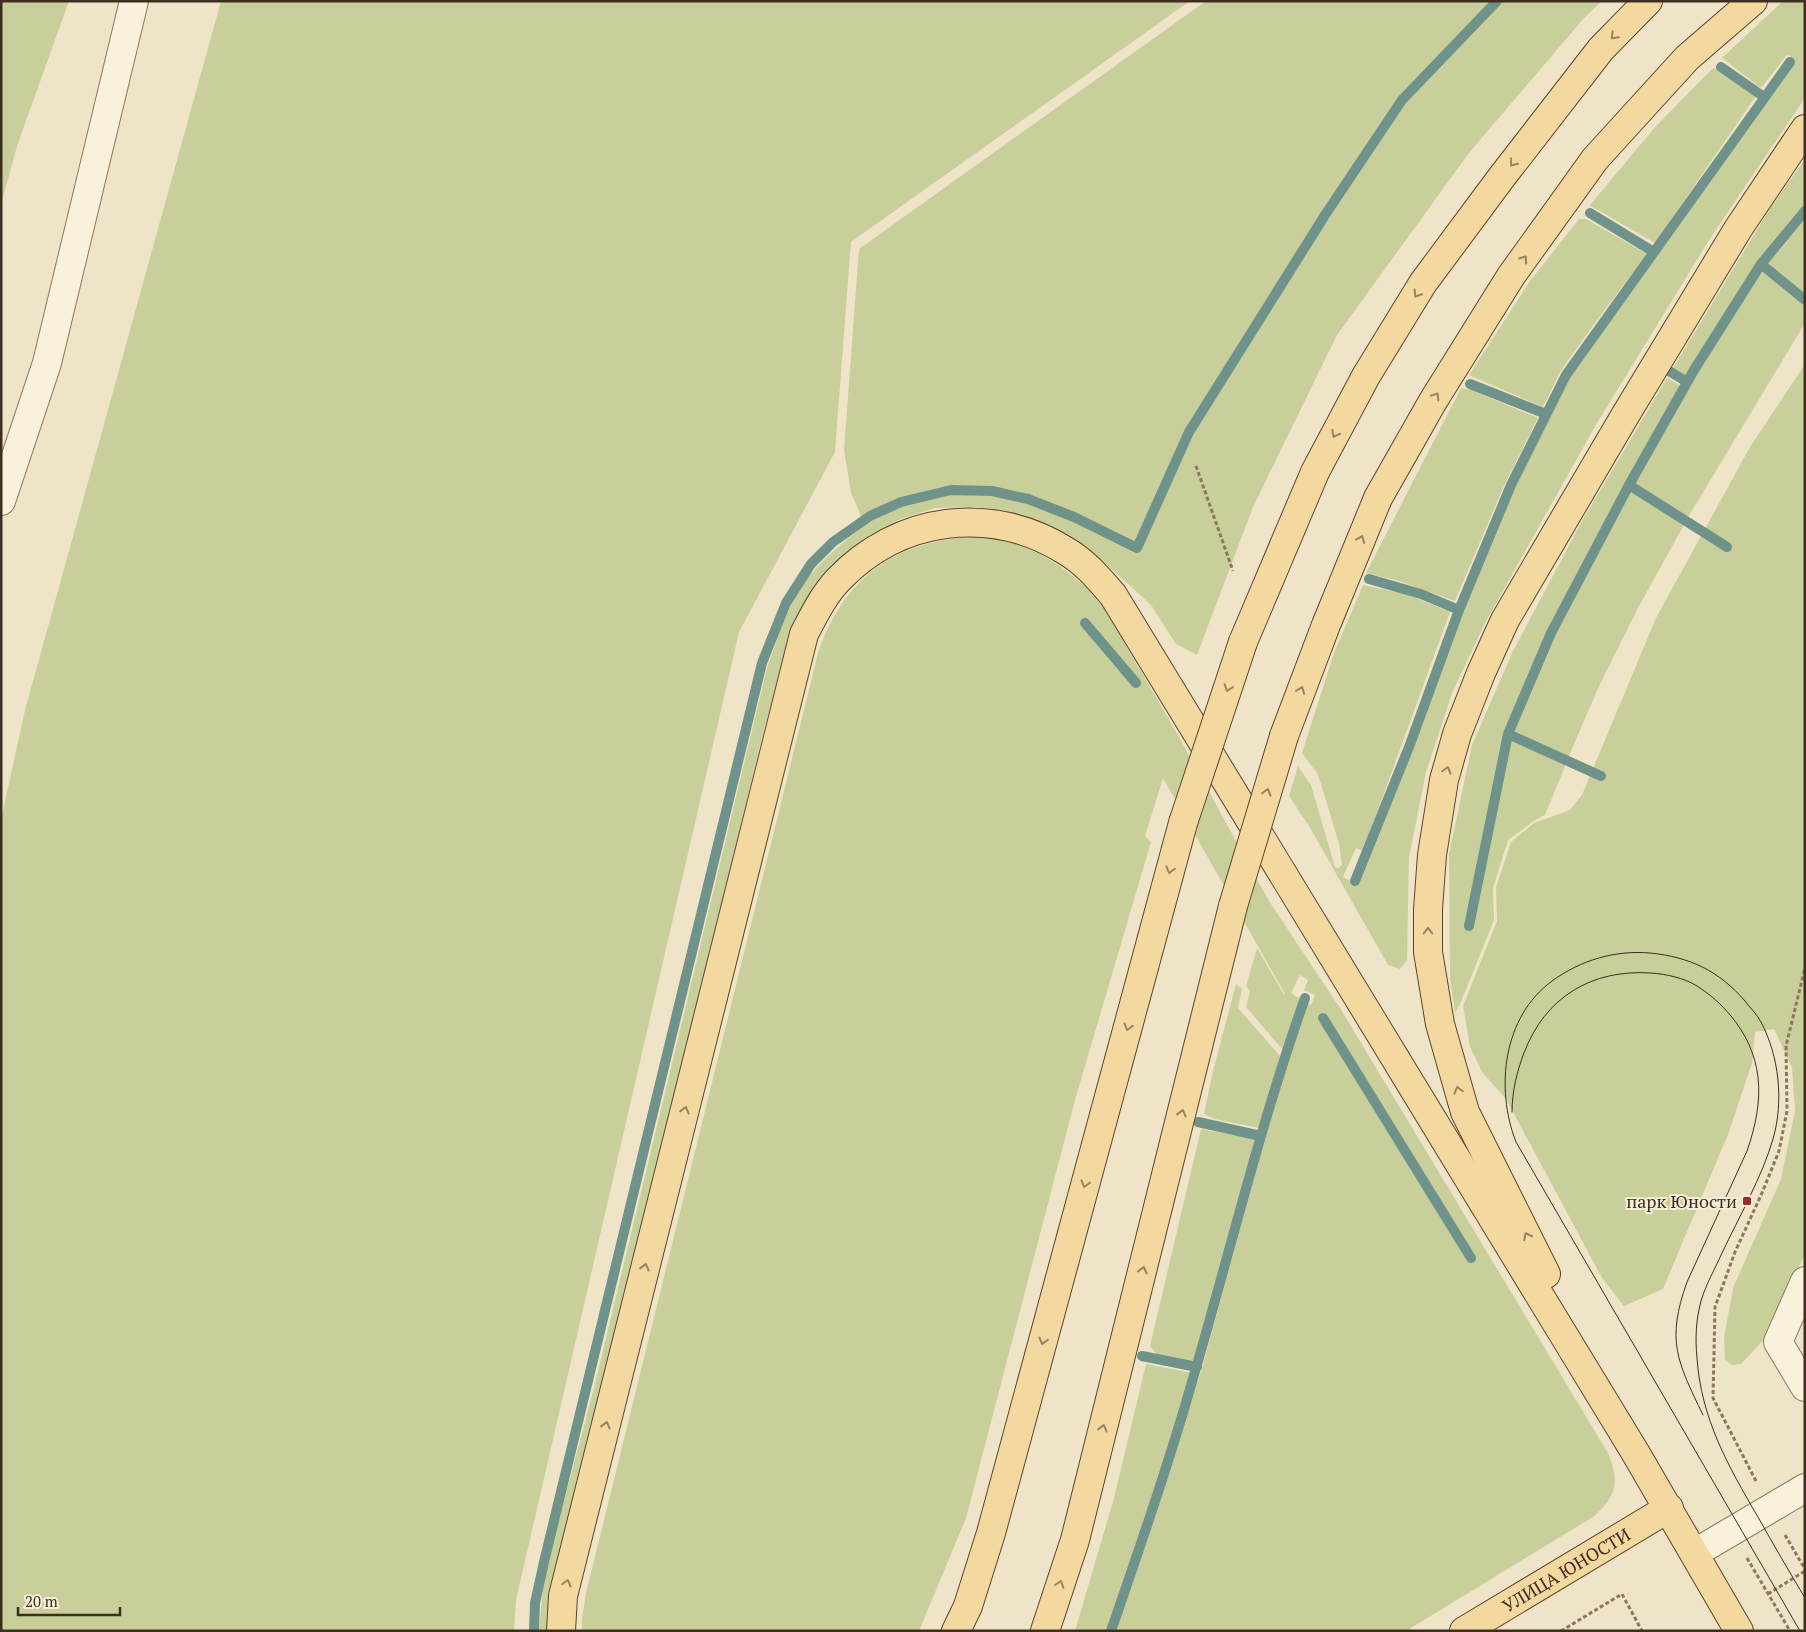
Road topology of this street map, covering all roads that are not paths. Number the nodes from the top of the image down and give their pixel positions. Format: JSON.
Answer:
{"nodes":[{"id":1,"x":134,"y":1,"type":"edge"},
{"id":2,"x":1648,"y":1,"type":"edge"},
{"id":3,"x":1753,"y":1,"type":"edge"},
{"id":4,"x":1805,"y":129,"type":"edge"},
{"id":5,"x":1,"y":501,"type":"edge"},
{"id":6,"x":1805,"y":1281,"type":"edge"},
{"id":7,"x":1805,"y":1387,"type":"edge"},
{"id":8,"x":1636,"y":1452,"type":"junction"},
{"id":9,"x":1805,"y":1488,"type":"edge"},
{"id":10,"x":1669,"y":1508,"type":"junction"},
{"id":11,"x":1695,"y":1554,"type":"junction"},
{"id":12,"x":561,"y":1631,"type":"edge"},
{"id":13,"x":956,"y":1631,"type":"edge"},
{"id":14,"x":1045,"y":1631,"type":"edge"},
{"id":15,"x":1464,"y":1631,"type":"edge"},
{"id":16,"x":1739,"y":1631,"type":"edge"}],
"edges":[{"from":1,"to":5,"type":"street"},
{"from":2,"to":13,"type":"main road","one_way":true,"bridge":true},
{"from":14,"to":3,"type":"main road","one_way":true,"bridge":true},
{"from":8,"to":4,"type":"main road","one_way":true},
{"from":6,"to":7,"type":"street"},
{"from":8,"to":10,"type":"main road"},
{"from":12,"to":8,"type":"main road","one_way":true},
{"from":9,"to":11,"type":"street"},
{"from":10,"to":11,"type":"main road"},
{"from":10,"to":15,"type":"main road","name":"УЛИЦА ЮНОСТИ"},
{"from":11,"to":16,"type":"main road"}]}
